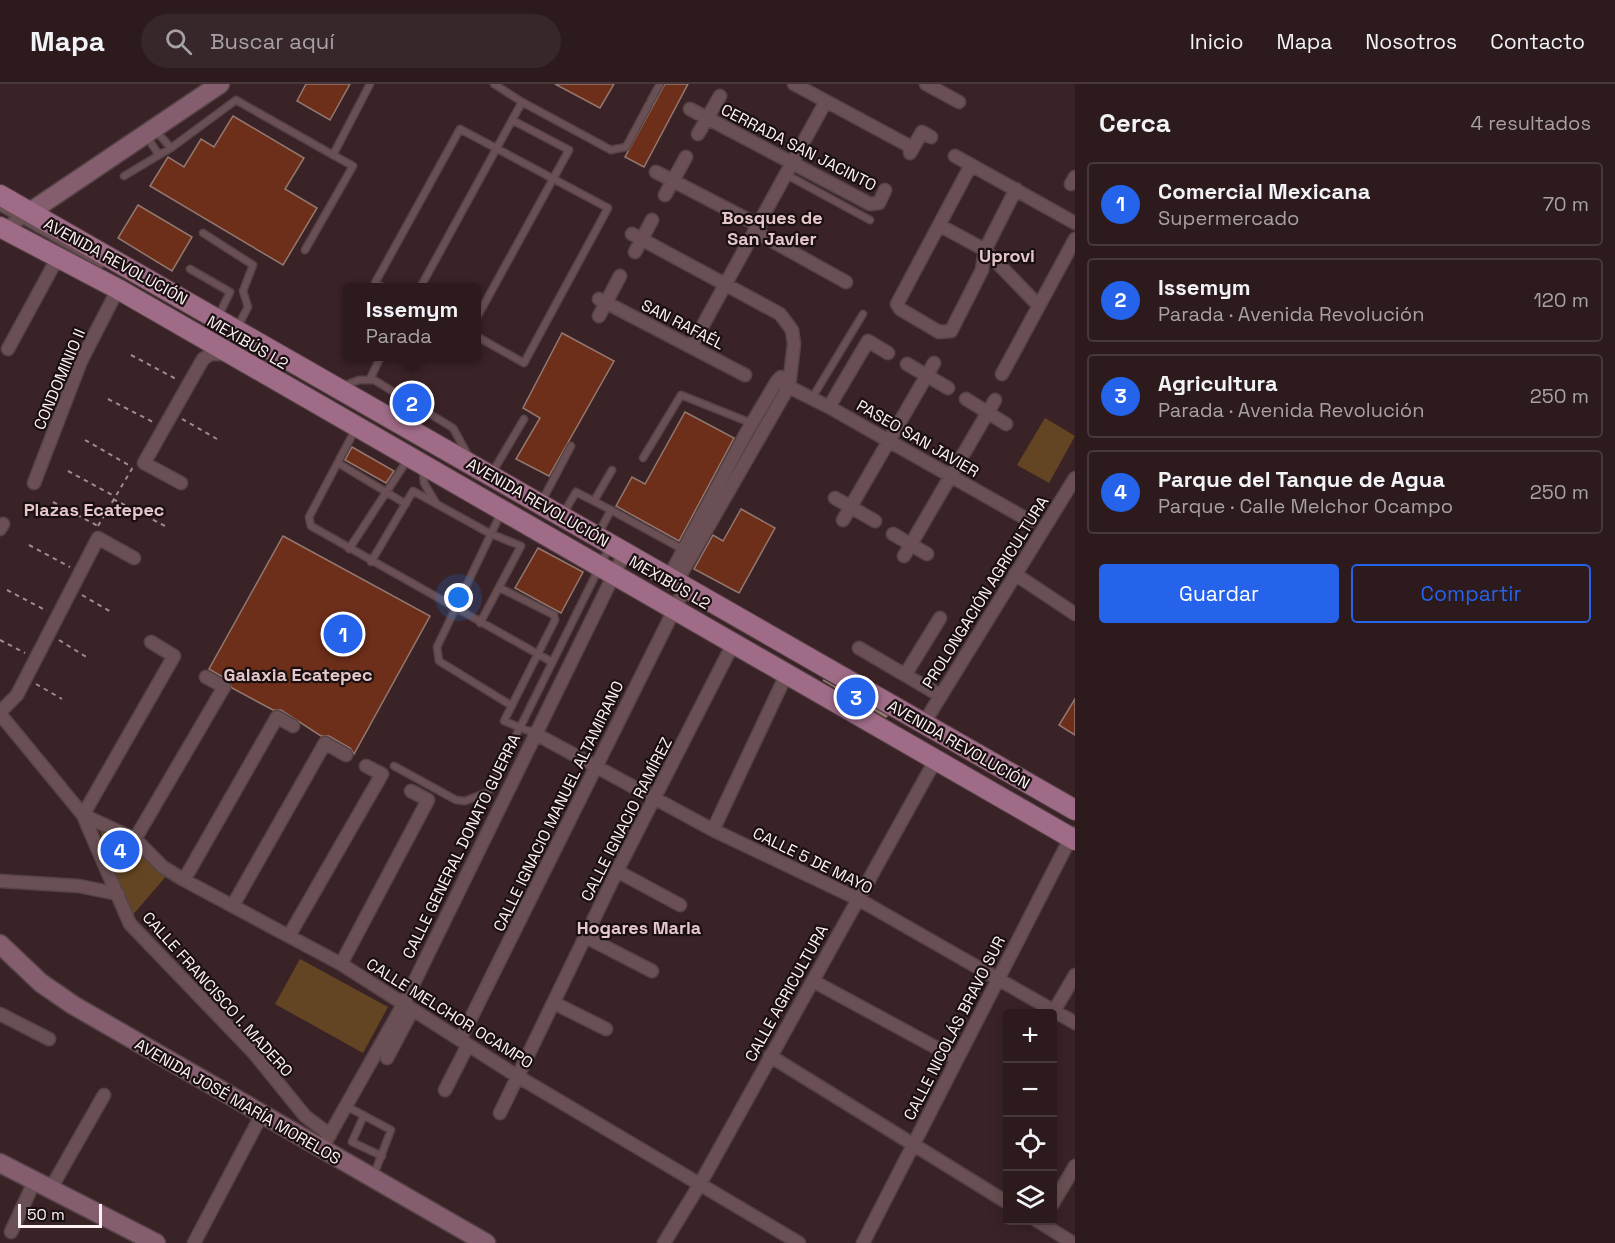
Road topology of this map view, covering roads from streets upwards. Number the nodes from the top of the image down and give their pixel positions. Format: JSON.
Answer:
{"nodes":[{"id":1,"x":219,"y":84,"type":"edge"},
{"id":2,"x":794,"y":84,"type":"edge"},
{"id":3,"x":926,"y":84,"type":"edge"},
{"id":4,"x":720,"y":96,"type":"dead end"},
{"id":5,"x":826,"y":101,"type":"junction"},
{"id":6,"x":959,"y":102,"type":"dead end"},
{"id":7,"x":690,"y":109,"type":"dead end"},
{"id":8,"x":707,"y":119,"type":"junction"},
{"id":9,"x":698,"y":134,"type":"dead end"},
{"id":10,"x":931,"y":137,"type":"dead end"},
{"id":11,"x":955,"y":156,"type":"dead end"},
{"id":12,"x":686,"y":157,"type":"dead end"},
{"id":13,"x":794,"y":162,"type":"junction"},
{"id":14,"x":971,"y":165,"type":"junction"},
{"id":15,"x":656,"y":172,"type":"dead end"},
{"id":16,"x":673,"y":180,"type":"junction"},
{"id":17,"x":1016,"y":189,"type":"junction"},
{"id":18,"x":885,"y":190,"type":"dead end"},
{"id":19,"x":0,"y":195,"type":"edge"},
{"id":20,"x":665,"y":195,"type":"dead end"},
{"id":21,"x":652,"y":219,"type":"dead end"},
{"id":22,"x":11,"y":223,"type":"edge"},
{"id":23,"x":1075,"y":223,"type":"edge"},
{"id":24,"x":939,"y":225,"type":"junction"},
{"id":25,"x":758,"y":229,"type":"junction"},
{"id":26,"x":637,"y":237,"type":"junction"},
{"id":27,"x":1075,"y":239,"type":"edge"},
{"id":28,"x":985,"y":250,"type":"junction"},
{"id":29,"x":635,"y":252,"type":"dead end"},
{"id":30,"x":58,"y":257,"type":"junction"},
{"id":31,"x":620,"y":276,"type":"dead end"},
{"id":32,"x":846,"y":282,"type":"dead end"},
{"id":33,"x":727,"y":285,"type":"junction"},
{"id":34,"x":118,"y":289,"type":"junction"},
{"id":35,"x":602,"y":301,"type":"junction"},
{"id":36,"x":1038,"y":305,"type":"junction"},
{"id":37,"x":599,"y":316,"type":"dead end"},
{"id":38,"x":187,"y":330,"type":"junction"},
{"id":39,"x":692,"y":347,"type":"junction"},
{"id":40,"x":8,"y":349,"type":"dead end"},
{"id":41,"x":888,"y":353,"type":"dead end"},
{"id":42,"x":230,"y":355,"type":"junction"},
{"id":43,"x":203,"y":359,"type":"junction"},
{"id":44,"x":934,"y":363,"type":"dead end"},
{"id":45,"x":907,"y":364,"type":"dead end"},
{"id":46,"x":790,"y":372,"type":"junction"},
{"id":47,"x":1002,"y":374,"type":"dead end"},
{"id":48,"x":745,"y":375,"type":"dead end"},
{"id":49,"x":927,"y":375,"type":"junction"},
{"id":50,"x":777,"y":381,"type":"junction"},
{"id":51,"x":789,"y":386,"type":"junction"},
{"id":52,"x":948,"y":388,"type":"dead end"},
{"id":53,"x":966,"y":399,"type":"dead end"},
{"id":54,"x":995,"y":400,"type":"dead end"},
{"id":55,"x":829,"y":406,"type":"junction"},
{"id":56,"x":988,"y":413,"type":"junction"},
{"id":57,"x":1006,"y":424,"type":"dead end"},
{"id":58,"x":888,"y":440,"type":"junction"},
{"id":59,"x":743,"y":451,"type":"junction"},
{"id":60,"x":950,"y":476,"type":"junction"},
{"id":61,"x":1075,"y":478,"type":"edge"},
{"id":62,"x":34,"y":483,"type":"dead end"},
{"id":63,"x":181,"y":483,"type":"dead end"},
{"id":64,"x":835,"y":498,"type":"dead end"},
{"id":65,"x":850,"y":506,"type":"junction"},
{"id":66,"x":843,"y":520,"type":"dead end"},
{"id":67,"x":875,"y":521,"type":"dead end"},
{"id":68,"x":1030,"y":521,"type":"dead end"},
{"id":69,"x":893,"y":534,"type":"dead end"},
{"id":70,"x":909,"y":544,"type":"junction"},
{"id":71,"x":927,"y":554,"type":"dead end"},
{"id":72,"x":611,"y":556,"type":"junction"},
{"id":73,"x":904,"y":556,"type":"dead end"},
{"id":74,"x":134,"y":558,"type":"dead end"},
{"id":75,"x":1015,"y":574,"type":"junction"},
{"id":76,"x":678,"y":591,"type":"junction"},
{"id":77,"x":1075,"y":614,"type":"edge"},
{"id":78,"x":940,"y":618,"type":"dead end"},
{"id":79,"x":151,"y":642,"type":"dead end"},
{"id":80,"x":734,"y":642,"type":"junction"},
{"id":81,"x":859,"y":648,"type":"dead end"},
{"id":82,"x":787,"y":673,"type":"junction"},
{"id":83,"x":905,"y":675,"type":"junction"},
{"id":84,"x":206,"y":677,"type":"dead end"},
{"id":85,"x":941,"y":696,"type":"junction"},
{"id":86,"x":0,"y":713,"type":"edge"},
{"id":87,"x":924,"y":723,"type":"junction"},
{"id":88,"x":293,"y":726,"type":"dead end"},
{"id":89,"x":534,"y":733,"type":"junction"},
{"id":90,"x":346,"y":755,"type":"dead end"},
{"id":91,"x":936,"y":759,"type":"junction"},
{"id":92,"x":366,"y":766,"type":"dead end"},
{"id":93,"x":597,"y":766,"type":"junction"},
{"id":94,"x":411,"y":791,"type":"dead end"},
{"id":95,"x":654,"y":799,"type":"junction"},
{"id":96,"x":1075,"y":810,"type":"edge"},
{"id":97,"x":83,"y":815,"type":"junction"},
{"id":98,"x":713,"y":830,"type":"junction"},
{"id":99,"x":1074,"y":834,"type":"edge"},
{"id":100,"x":135,"y":838,"type":"junction"},
{"id":101,"x":617,"y":872,"type":"junction"},
{"id":102,"x":184,"y":880,"type":"junction"},
{"id":103,"x":0,"y":881,"type":"edge"},
{"id":104,"x":118,"y":894,"type":"junction"},
{"id":105,"x":858,"y":899,"type":"junction"},
{"id":106,"x":233,"y":905,"type":"junction"},
{"id":107,"x":680,"y":905,"type":"dead end"},
{"id":108,"x":290,"y":934,"type":"junction"},
{"id":109,"x":585,"y":937,"type":"junction"},
{"id":110,"x":0,"y":944,"type":"edge"},
{"id":111,"x":341,"y":964,"type":"junction"},
{"id":112,"x":652,"y":971,"type":"dead end"},
{"id":113,"x":1075,"y":975,"type":"edge"},
{"id":114,"x":999,"y":980,"type":"junction"},
{"id":115,"x":813,"y":981,"type":"junction"},
{"id":116,"x":554,"y":1003,"type":"junction"},
{"id":117,"x":407,"y":1008,"type":"junction"},
{"id":118,"x":1050,"y":1009,"type":"edge"},
{"id":119,"x":1055,"y":1009,"type":"edge"},
{"id":120,"x":1057,"y":1013,"type":"edge"},
{"id":121,"x":0,"y":1014,"type":"edge"},
{"id":122,"x":1075,"y":1023,"type":"edge"},
{"id":123,"x":606,"y":1029,"type":"dead end"},
{"id":124,"x":50,"y":1039,"type":"dead end"},
{"id":125,"x":464,"y":1042,"type":"junction"},
{"id":126,"x":770,"y":1056,"type":"junction"},
{"id":127,"x":387,"y":1058,"type":"dead end"},
{"id":128,"x":957,"y":1059,"type":"junction"},
{"id":129,"x":517,"y":1076,"type":"junction"},
{"id":130,"x":445,"y":1090,"type":"dead end"},
{"id":131,"x":104,"y":1095,"type":"dead end"},
{"id":132,"x":500,"y":1113,"type":"dead end"},
{"id":133,"x":262,"y":1114,"type":"junction"},
{"id":134,"x":326,"y":1143,"type":"junction"},
{"id":135,"x":913,"y":1144,"type":"junction"},
{"id":136,"x":0,"y":1163,"type":"edge"},
{"id":137,"x":1075,"y":1167,"type":"edge"},
{"id":138,"x":43,"y":1184,"type":"junction"},
{"id":139,"x":699,"y":1184,"type":"junction"},
{"id":140,"x":1057,"y":1197,"type":"edge"},
{"id":141,"x":1003,"y":1200,"type":"edge"},
{"id":142,"x":1045,"y":1225,"type":"edge"},
{"id":143,"x":11,"y":1232,"type":"dead end"},
{"id":144,"x":156,"y":1243,"type":"edge"},
{"id":145,"x":194,"y":1243,"type":"edge"},
{"id":146,"x":486,"y":1243,"type":"edge"},
{"id":147,"x":664,"y":1243,"type":"edge"},
{"id":148,"x":799,"y":1243,"type":"edge"},
{"id":149,"x":863,"y":1243,"type":"edge"},
{"id":150,"x":1073,"y":1243,"type":"edge"}],
"edges":[{"from":1,"to":22,"type":"main road"},
{"from":2,"to":5,"type":"street"},
{"from":3,"to":6,"type":"street"},
{"from":4,"to":8,"type":"street"},
{"from":5,"to":10,"type":"street"},
{"from":5,"to":13,"type":"street"},
{"from":7,"to":8,"type":"street","name":"CERRADA SAN JACINTO"},
{"from":8,"to":9,"type":"street"},
{"from":8,"to":13,"type":"street","name":"CERRADA SAN JACINTO"},
{"from":11,"to":14,"type":"street"},
{"from":12,"to":16,"type":"street"},
{"from":13,"to":18,"type":"street","name":"CERRADA SAN JACINTO"},
{"from":13,"to":25,"type":"street"},
{"from":14,"to":17,"type":"street"},
{"from":14,"to":24,"type":"street"},
{"from":15,"to":16,"type":"street"},
{"from":16,"to":20,"type":"street"},
{"from":16,"to":25,"type":"street"},
{"from":17,"to":23,"type":"street"},
{"from":17,"to":28,"type":"street"},
{"from":19,"to":22,"type":"main road","name":"AVENIDA REVOLUCIÓN"},
{"from":21,"to":26,"type":"street"},
{"from":22,"to":30,"type":"main road","name":"AVENIDA REVOLUCIÓN"},
{"from":22,"to":72,"type":"main road","name":"AVENIDA REVOLUCIÓN"},
{"from":24,"to":28,"type":"street"},
{"from":24,"to":28,"type":"street"},
{"from":25,"to":32,"type":"street"},
{"from":25,"to":33,"type":"street"},
{"from":26,"to":29,"type":"street"},
{"from":26,"to":33,"type":"street"},
{"from":27,"to":36,"type":"street"},
{"from":28,"to":36,"type":"street"},
{"from":30,"to":34,"type":"main road","name":"AVENIDA REVOLUCIÓN"},
{"from":30,"to":40,"type":"street"},
{"from":31,"to":35,"type":"street"},
{"from":33,"to":39,"type":"street"},
{"from":33,"to":46,"type":"street"},
{"from":34,"to":38,"type":"main road","name":"AVENIDA REVOLUCIÓN"},
{"from":34,"to":62,"type":"street","name":"CONDOMINIO II"},
{"from":35,"to":37,"type":"street"},
{"from":35,"to":39,"type":"street","name":"SAN RAFAÉL"},
{"from":36,"to":47,"type":"street"},
{"from":38,"to":42,"type":"main road","name":"AVENIDA REVOLUCIÓN"},
{"from":38,"to":43,"type":"street"},
{"from":39,"to":48,"type":"street","name":"SAN RAFAÉL"},
{"from":41,"to":55,"type":"street"},
{"from":42,"to":43,"type":"street"},
{"from":42,"to":72,"type":"main road","name":"AVENIDA REVOLUCIÓN"},
{"from":43,"to":63,"type":"street"},
{"from":44,"to":49,"type":"street"},
{"from":45,"to":49,"type":"street"},
{"from":46,"to":50,"type":"street"},
{"from":46,"to":51,"type":"street"},
{"from":49,"to":52,"type":"street"},
{"from":49,"to":58,"type":"street"},
{"from":50,"to":51,"type":"street","name":"PASEO SAN JAVIER"},
{"from":50,"to":59,"type":"street"},
{"from":51,"to":55,"type":"street","name":"PASEO SAN JAVIER"},
{"from":51,"to":59,"type":"street"},
{"from":53,"to":56,"type":"street"},
{"from":54,"to":56,"type":"street"},
{"from":55,"to":58,"type":"street","name":"PASEO SAN JAVIER"},
{"from":56,"to":57,"type":"street"},
{"from":56,"to":60,"type":"street"},
{"from":58,"to":60,"type":"street","name":"PASEO SAN JAVIER"},
{"from":58,"to":65,"type":"street"},
{"from":59,"to":76,"type":"street"},
{"from":59,"to":76,"type":"street"},
{"from":60,"to":68,"type":"street","name":"PASEO SAN JAVIER"},
{"from":60,"to":70,"type":"street"},
{"from":61,"to":75,"type":"street","name":"PROLONGACIÓN AGRICULTURA"},
{"from":64,"to":65,"type":"street"},
{"from":65,"to":66,"type":"street"},
{"from":65,"to":67,"type":"street"},
{"from":69,"to":70,"type":"street"},
{"from":70,"to":71,"type":"street"},
{"from":70,"to":73,"type":"street"},
{"from":72,"to":76,"type":"main road","name":"AVENIDA REVOLUCIÓN"},
{"from":72,"to":76,"type":"main road","name":"AVENIDA REVOLUCIÓN"},
{"from":72,"to":89,"type":"street","name":"CALLE GENERAL DONATO GUERRA"},
{"from":74,"to":86,"type":"street"},
{"from":75,"to":77,"type":"street"},
{"from":75,"to":85,"type":"street","name":"PROLONGACIÓN AGRICULTURA"},
{"from":76,"to":80,"type":"main road","name":"AVENIDA REVOLUCIÓN"},
{"from":76,"to":87,"type":"main road","name":"AVENIDA REVOLUCIÓN"},
{"from":76,"to":93,"type":"street","name":"CALLE IGNACIO MANUEL ALTAMIRANO"},
{"from":78,"to":83,"type":"street"},
{"from":79,"to":97,"type":"street"},
{"from":80,"to":82,"type":"main road","name":"AVENIDA REVOLUCIÓN"},
{"from":80,"to":95,"type":"street","name":"CALLE IGNACIO RAMÍREZ"},
{"from":81,"to":83,"type":"street"},
{"from":82,"to":91,"type":"main road","name":"AVENIDA REVOLUCIÓN"},
{"from":82,"to":98,"type":"street"},
{"from":83,"to":85,"type":"street"},
{"from":84,"to":100,"type":"street"},
{"from":85,"to":87,"type":"street","name":"PROLONGACIÓN AGRICULTURA"},
{"from":86,"to":97,"type":"street","name":"CALLE FRANCISCO I. MADERO"},
{"from":87,"to":96,"type":"main road","name":"AVENIDA REVOLUCIÓN"},
{"from":88,"to":102,"type":"street"},
{"from":89,"to":93,"type":"street","name":"CALLE 5 DE MAYO"},
{"from":89,"to":117,"type":"street","name":"CALLE GENERAL DONATO GUERRA"},
{"from":90,"to":106,"type":"street"},
{"from":91,"to":99,"type":"main road","name":"AVENIDA REVOLUCIÓN"},
{"from":91,"to":105,"type":"street","name":"CALLE AGRICULTURA"},
{"from":92,"to":108,"type":"street"},
{"from":93,"to":95,"type":"street","name":"CALLE 5 DE MAYO"},
{"from":93,"to":125,"type":"street","name":"CALLE IGNACIO MANUEL ALTAMIRANO"},
{"from":94,"to":111,"type":"street"},
{"from":95,"to":98,"type":"street","name":"CALLE 5 DE MAYO"},
{"from":95,"to":101,"type":"street","name":"CALLE IGNACIO RAMÍREZ"},
{"from":97,"to":100,"type":"street","name":"CALLE MELCHOR OCAMPO"},
{"from":97,"to":104,"type":"street","name":"CALLE FRANCISCO I. MADERO"},
{"from":98,"to":105,"type":"street","name":"CALLE 5 DE MAYO"},
{"from":99,"to":114,"type":"street","name":"CALLE NICOLÁS BRAVO SUR"},
{"from":100,"to":102,"type":"street","name":"CALLE MELCHOR OCAMPO"},
{"from":101,"to":107,"type":"street"},
{"from":101,"to":109,"type":"street","name":"CALLE IGNACIO RAMÍREZ"},
{"from":102,"to":106,"type":"street","name":"CALLE MELCHOR OCAMPO"},
{"from":103,"to":104,"type":"street"},
{"from":104,"to":134,"type":"street","name":"CALLE FRANCISCO I. MADERO"},
{"from":105,"to":114,"type":"street","name":"CALLE 5 DE MAYO"},
{"from":105,"to":115,"type":"street","name":"CALLE AGRICULTURA"},
{"from":106,"to":108,"type":"street","name":"CALLE MELCHOR OCAMPO"},
{"from":108,"to":111,"type":"street","name":"CALLE MELCHOR OCAMPO"},
{"from":109,"to":112,"type":"street"},
{"from":109,"to":116,"type":"street","name":"CALLE IGNACIO RAMÍREZ"},
{"from":110,"to":133,"type":"main road","name":"AVENIDA JOSÉ MARÍA MORELOS"},
{"from":111,"to":117,"type":"street","name":"CALLE MELCHOR OCAMPO"},
{"from":113,"to":119,"type":"street"},
{"from":114,"to":118,"type":"street","name":"CALLE 5 DE MAYO"},
{"from":114,"to":128,"type":"street","name":"CALLE NICOLÁS BRAVO SUR"},
{"from":115,"to":126,"type":"street","name":"CALLE AGRICULTURA"},
{"from":115,"to":128,"type":"street"},
{"from":116,"to":123,"type":"street"},
{"from":116,"to":129,"type":"street","name":"CALLE IGNACIO RAMÍREZ"},
{"from":117,"to":125,"type":"street","name":"CALLE MELCHOR OCAMPO"},
{"from":117,"to":127,"type":"street"},
{"from":117,"to":134,"type":"street","name":"CALLE GENERAL DONATO GUERRA"},
{"from":120,"to":122,"type":"street","name":"CALLE 5 DE MAYO"},
{"from":121,"to":124,"type":"street"},
{"from":125,"to":129,"type":"street","name":"CALLE MELCHOR OCAMPO"},
{"from":125,"to":130,"type":"street","name":"CALLE IGNACIO MANUEL ALTAMIRANO"},
{"from":126,"to":135,"type":"street"},
{"from":126,"to":139,"type":"street","name":"CALLE AGRICULTURA"},
{"from":128,"to":135,"type":"street","name":"CALLE NICOLÁS BRAVO SUR"},
{"from":129,"to":132,"type":"street","name":"CALLE IGNACIO RAMÍREZ"},
{"from":129,"to":139,"type":"street","name":"CALLE MELCHOR OCAMPO"},
{"from":131,"to":138,"type":"street"},
{"from":133,"to":134,"type":"main road","name":"AVENIDA JOSÉ MARÍA MORELOS"},
{"from":133,"to":145,"type":"street"},
{"from":134,"to":146,"type":"main road","name":"AVENIDA JOSÉ MARÍA MORELOS"},
{"from":135,"to":141,"type":"street"},
{"from":135,"to":149,"type":"street","name":"CALLE NICOLÁS BRAVO SUR"},
{"from":136,"to":138,"type":"main road"},
{"from":137,"to":140,"type":"street"},
{"from":138,"to":143,"type":"street"},
{"from":138,"to":144,"type":"main road"},
{"from":139,"to":147,"type":"street","name":"CALLE AGRICULTURA"},
{"from":139,"to":148,"type":"street","name":"CALLE MELCHOR OCAMPO"},
{"from":142,"to":150,"type":"street"}]}
